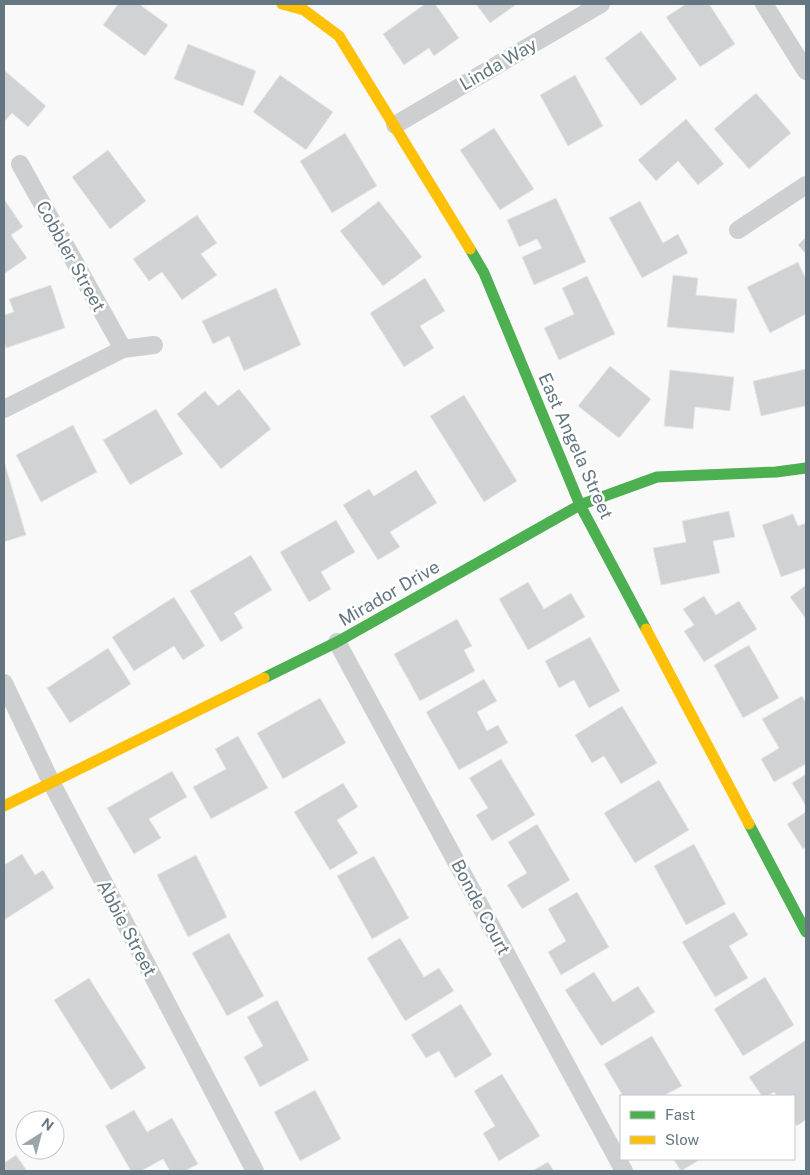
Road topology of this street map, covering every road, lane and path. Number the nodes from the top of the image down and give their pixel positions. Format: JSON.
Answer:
{"nodes":[{"id":1,"x":282,"y":4,"type":"edge"},
{"id":2,"x":601,"y":4,"type":"edge"},
{"id":3,"x":764,"y":4,"type":"edge"},
{"id":4,"x":806,"y":71,"type":"edge"},
{"id":5,"x":395,"y":125,"type":"junction"},
{"id":6,"x":20,"y":164,"type":"dead end"},
{"id":7,"x":806,"y":185,"type":"edge"},
{"id":8,"x":738,"y":230,"type":"dead end"},
{"id":9,"x":154,"y":345,"type":"dead end"},
{"id":10,"x":123,"y":349,"type":"junction"},
{"id":11,"x":4,"y":409,"type":"edge"},
{"id":12,"x":806,"y":468,"type":"edge"},
{"id":13,"x":580,"y":504,"type":"junction"},
{"id":14,"x":337,"y":642,"type":"junction"},
{"id":15,"x":4,"y":683,"type":"edge"},
{"id":16,"x":51,"y":782,"type":"junction"},
{"id":17,"x":4,"y":806,"type":"edge"},
{"id":18,"x":806,"y":932,"type":"edge"},
{"id":19,"x":255,"y":1171,"type":"edge"},
{"id":20,"x":624,"y":1171,"type":"edge"}],
"edges":[{"from":1,"to":5,"type":"street","name":"East Angela Street"},
{"from":2,"to":5,"type":"street","name":"Linda Way"},
{"from":3,"to":4,"type":"street"},
{"from":5,"to":13,"type":"street","name":"East Angela Street"},
{"from":6,"to":10,"type":"street","name":"Cobbler Street"},
{"from":7,"to":8,"type":"street"},
{"from":9,"to":10,"type":"street"},
{"from":10,"to":11,"type":"street"},
{"from":12,"to":13,"type":"street","name":"Mirador Drive"},
{"from":13,"to":14,"type":"street","name":"Mirador Drive"},
{"from":13,"to":18,"type":"street","name":"East Angela Street"},
{"from":14,"to":16,"type":"street","name":"Mirador Drive"},
{"from":14,"to":20,"type":"street","name":"Bonde Court"},
{"from":15,"to":16,"type":"street","name":"Abbie Street"},
{"from":16,"to":17,"type":"street","name":"Mirador Drive"},
{"from":16,"to":19,"type":"street","name":"Abbie Street"}]}
